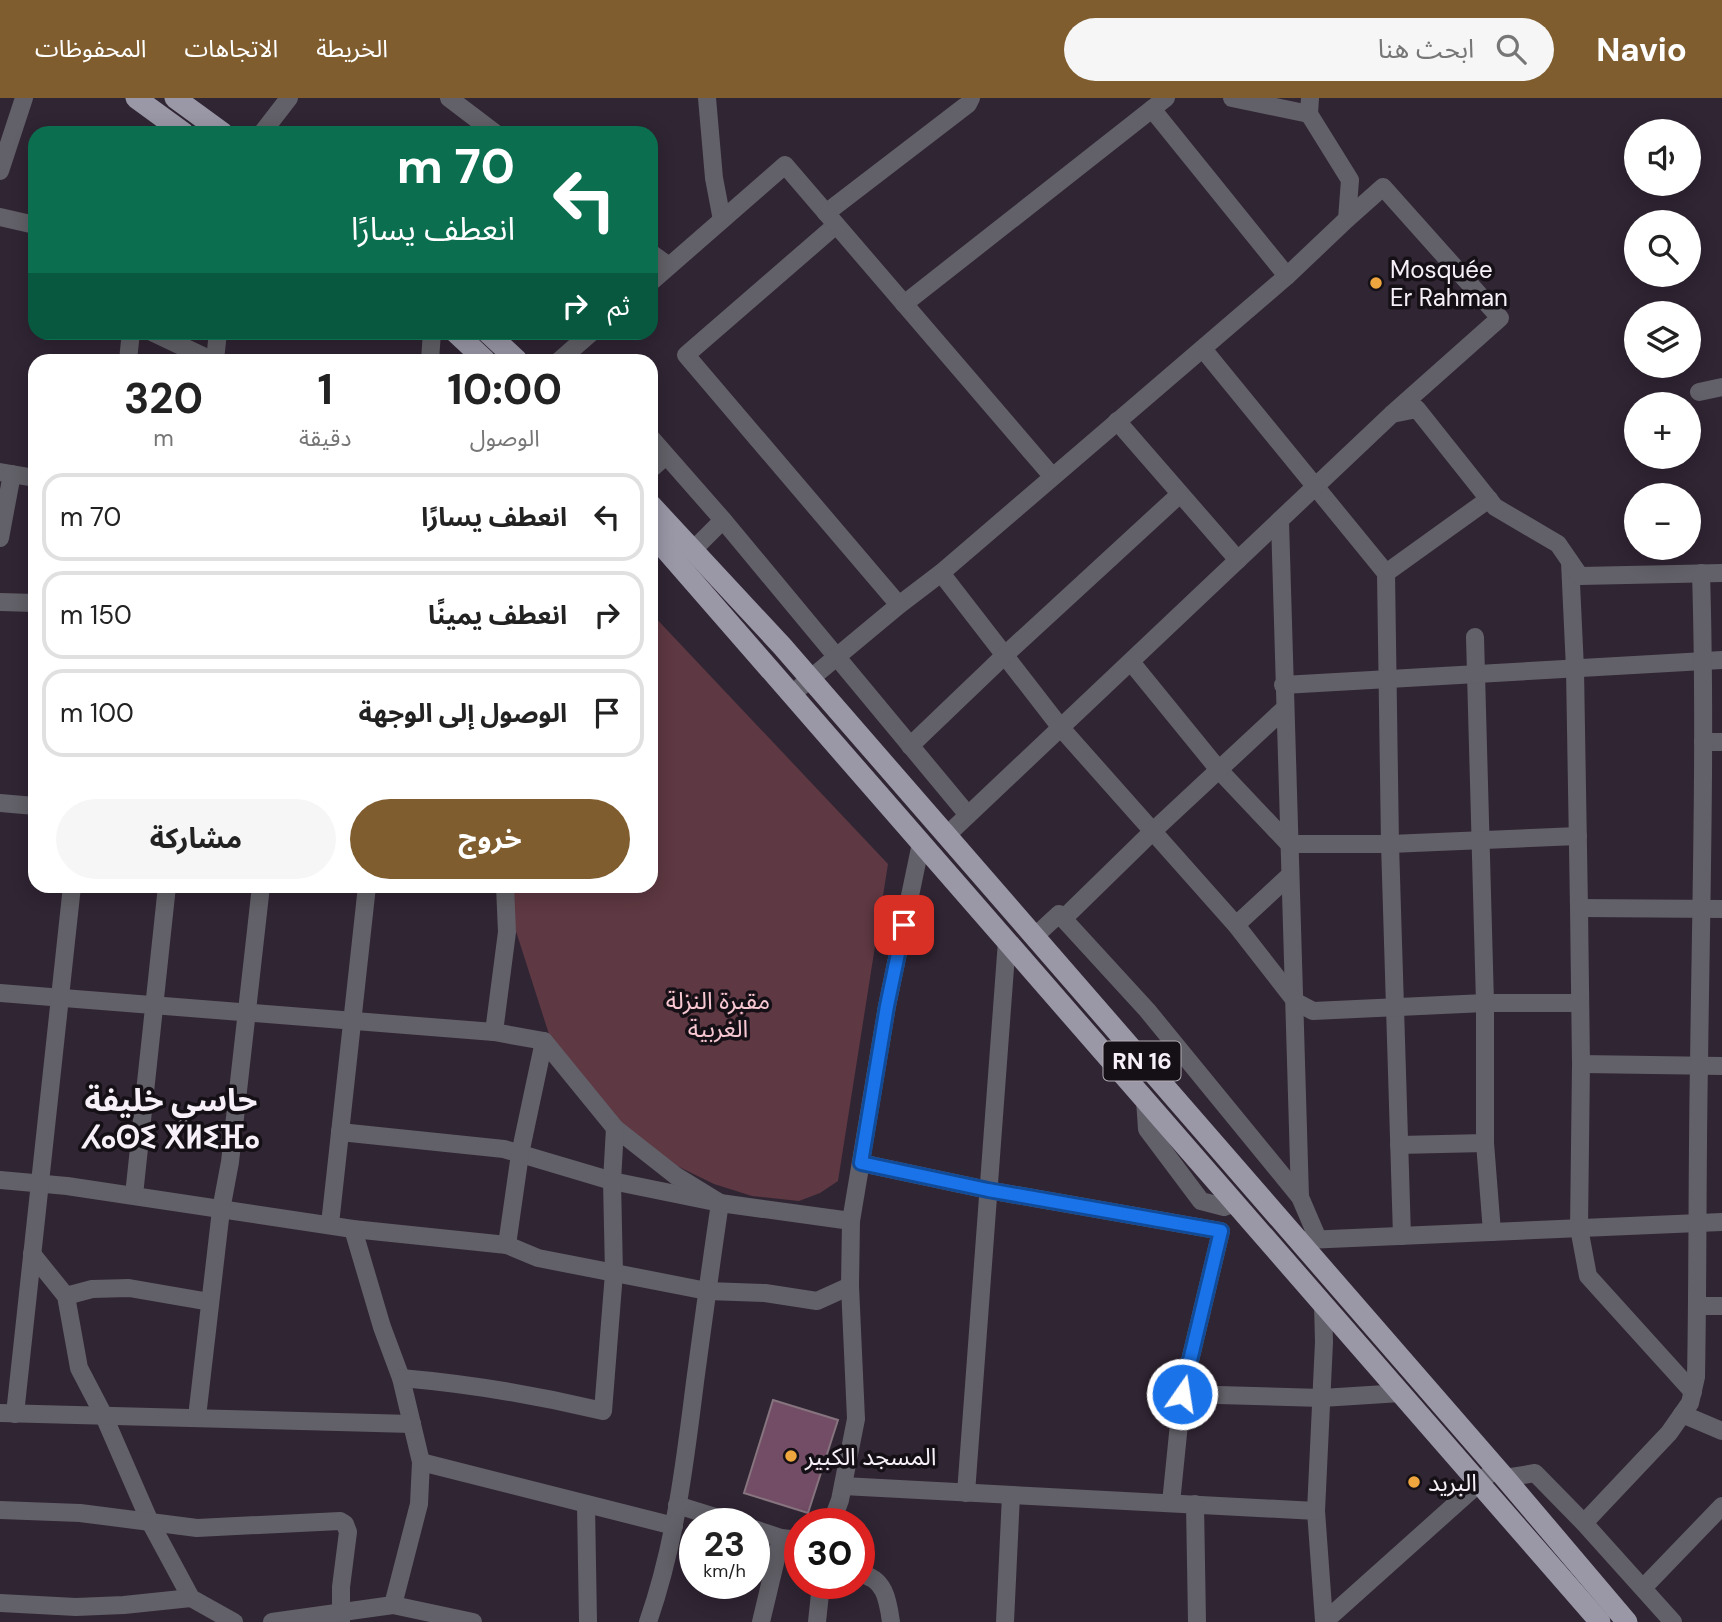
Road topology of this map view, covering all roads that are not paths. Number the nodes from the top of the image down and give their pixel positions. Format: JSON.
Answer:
{"nodes":[{"id":1,"x":24,"y":98,"type":"edge"},
{"id":2,"x":136,"y":98,"type":"edge"},
{"id":3,"x":175,"y":98,"type":"edge"},
{"id":4,"x":289,"y":98,"type":"edge"},
{"id":5,"x":449,"y":98,"type":"edge"},
{"id":6,"x":707,"y":98,"type":"edge"},
{"id":7,"x":971,"y":98,"type":"edge"},
{"id":8,"x":1166,"y":98,"type":"edge"},
{"id":9,"x":1232,"y":98,"type":"edge"},
{"id":10,"x":1310,"y":106,"type":"edge"},
{"id":11,"x":1152,"y":109,"type":"junction"},
{"id":12,"x":174,"y":126,"type":"edge"},
{"id":13,"x":213,"y":126,"type":"edge"},
{"id":14,"x":267,"y":126,"type":"edge"},
{"id":15,"x":486,"y":126,"type":"edge"},
{"id":16,"x":0,"y":171,"type":"edge"},
{"id":17,"x":0,"y":217,"type":"edge"},
{"id":18,"x":831,"y":219,"type":"junction"},
{"id":19,"x":1347,"y":219,"type":"junction"},
{"id":20,"x":722,"y":220,"type":"junction"},
{"id":21,"x":28,"y":223,"type":"edge"},
{"id":22,"x":658,"y":258,"type":"edge"},
{"id":23,"x":669,"y":266,"type":"junction"},
{"id":24,"x":658,"y":276,"type":"edge"},
{"id":25,"x":1287,"y":276,"type":"junction"},
{"id":26,"x":904,"y":304,"type":"junction"},
{"id":27,"x":169,"y":340,"type":"edge"},
{"id":28,"x":464,"y":340,"type":"edge"},
{"id":29,"x":496,"y":340,"type":"edge"},
{"id":30,"x":1203,"y":349,"type":"junction"},
{"id":31,"x":200,"y":354,"type":"edge"},
{"id":32,"x":479,"y":354,"type":"edge"},
{"id":33,"x":511,"y":354,"type":"edge"},
{"id":34,"x":1722,"y":387,"type":"edge"},
{"id":35,"x":1699,"y":392,"type":"dead end"},
{"id":36,"x":1392,"y":414,"type":"junction"},
{"id":37,"x":1117,"y":421,"type":"junction"},
{"id":38,"x":658,"y":446,"type":"edge"},
{"id":39,"x":666,"y":456,"type":"junction"},
{"id":40,"x":658,"y":463,"type":"edge"},
{"id":41,"x":6,"y":473,"type":"edge"},
{"id":42,"x":1052,"y":476,"type":"junction"},
{"id":43,"x":28,"y":477,"type":"edge"},
{"id":44,"x":1316,"y":487,"type":"junction"},
{"id":45,"x":1180,"y":494,"type":"junction"},
{"id":46,"x":1489,"y":499,"type":"junction"},
{"id":47,"x":658,"y":512,"type":"edge"},
{"id":48,"x":723,"y":520,"type":"junction"},
{"id":49,"x":1280,"y":521,"type":"junction"},
{"id":50,"x":0,"y":538,"type":"edge"},
{"id":51,"x":658,"y":541,"type":"edge"},
{"id":52,"x":693,"y":550,"type":"junction"},
{"id":53,"x":1238,"y":560,"type":"junction"},
{"id":54,"x":1570,"y":562,"type":"junction"},
{"id":55,"x":941,"y":573,"type":"junction"},
{"id":56,"x":1386,"y":573,"type":"junction"},
{"id":57,"x":1701,"y":573,"type":"junction"},
{"id":58,"x":1722,"y":573,"type":"edge"},
{"id":59,"x":0,"y":602,"type":"edge"},
{"id":60,"x":28,"y":604,"type":"edge"},
{"id":61,"x":899,"y":605,"type":"junction"},
{"id":62,"x":1475,"y":637,"type":"dead end"},
{"id":63,"x":1005,"y":655,"type":"junction"},
{"id":64,"x":836,"y":656,"type":"junction"},
{"id":65,"x":1713,"y":661,"type":"edge"},
{"id":66,"x":1131,"y":662,"type":"junction"},
{"id":67,"x":1575,"y":669,"type":"junction"},
{"id":68,"x":1478,"y":674,"type":"junction"},
{"id":69,"x":809,"y":678,"type":"junction"},
{"id":70,"x":1389,"y":679,"type":"junction"},
{"id":71,"x":1283,"y":685,"type":"junction"},
{"id":72,"x":792,"y":694,"type":"junction"},
{"id":73,"x":1283,"y":710,"type":"junction"},
{"id":74,"x":1061,"y":728,"type":"junction"},
{"id":75,"x":1703,"y":741,"type":"junction"},
{"id":76,"x":1722,"y":742,"type":"edge"},
{"id":77,"x":910,"y":746,"type":"junction"},
{"id":78,"x":1219,"y":770,"type":"junction"},
{"id":79,"x":0,"y":803,"type":"edge"},
{"id":80,"x":28,"y":805,"type":"edge"},
{"id":81,"x":968,"y":815,"type":"junction"},
{"id":82,"x":1152,"y":832,"type":"junction"},
{"id":83,"x":946,"y":836,"type":"junction"},
{"id":84,"x":1578,"y":836,"type":"junction"},
{"id":85,"x":1480,"y":841,"type":"junction"},
{"id":86,"x":921,"y":843,"type":"junction"},
{"id":87,"x":1289,"y":844,"type":"junction"},
{"id":88,"x":1390,"y":844,"type":"junction"},
{"id":89,"x":1290,"y":875,"type":"junction"},
{"id":90,"x":71,"y":893,"type":"edge"},
{"id":91,"x":166,"y":893,"type":"edge"},
{"id":92,"x":260,"y":893,"type":"edge"},
{"id":93,"x":366,"y":893,"type":"edge"},
{"id":94,"x":505,"y":893,"type":"edge"},
{"id":95,"x":1579,"y":908,"type":"junction"},
{"id":96,"x":1703,"y":909,"type":"junction"},
{"id":97,"x":1722,"y":909,"type":"edge"},
{"id":98,"x":1063,"y":919,"type":"junction"},
{"id":99,"x":1236,"y":925,"type":"junction"},
{"id":100,"x":1034,"y":937,"type":"junction"},
{"id":101,"x":1007,"y":941,"type":"junction"},
{"id":102,"x":0,"y":993,"type":"edge"},
{"id":103,"x":60,"y":998,"type":"junction"},
{"id":104,"x":1296,"y":1002,"type":"junction"},
{"id":105,"x":1485,"y":1003,"type":"junction"},
{"id":106,"x":1580,"y":1003,"type":"junction"},
{"id":107,"x":155,"y":1005,"type":"junction"},
{"id":108,"x":1394,"y":1007,"type":"junction"},
{"id":109,"x":248,"y":1013,"type":"junction"},
{"id":110,"x":352,"y":1021,"type":"junction"},
{"id":111,"x":494,"y":1032,"type":"junction"},
{"id":112,"x":544,"y":1041,"type":"junction"},
{"id":113,"x":1581,"y":1064,"type":"junction"},
{"id":114,"x":1699,"y":1065,"type":"junction"},
{"id":115,"x":1722,"y":1066,"type":"edge"},
{"id":116,"x":615,"y":1128,"type":"junction"},
{"id":117,"x":340,"y":1132,"type":"junction"},
{"id":118,"x":1485,"y":1143,"type":"junction"},
{"id":119,"x":1399,"y":1145,"type":"junction"},
{"id":120,"x":520,"y":1154,"type":"junction"},
{"id":121,"x":861,"y":1163,"type":"junction"},
{"id":122,"x":0,"y":1180,"type":"edge"},
{"id":123,"x":612,"y":1181,"type":"junction"},
{"id":124,"x":40,"y":1183,"type":"junction"},
{"id":125,"x":988,"y":1190,"type":"junction"},
{"id":126,"x":134,"y":1195,"type":"junction"},
{"id":127,"x":1300,"y":1197,"type":"junction"},
{"id":128,"x":720,"y":1203,"type":"junction"},
{"id":129,"x":1230,"y":1205,"type":"junction"},
{"id":130,"x":221,"y":1209,"type":"junction"},
{"id":131,"x":851,"y":1221,"type":"junction"},
{"id":132,"x":1722,"y":1222,"type":"edge"},
{"id":133,"x":1699,"y":1223,"type":"junction"},
{"id":134,"x":330,"y":1224,"type":"junction"},
{"id":135,"x":1579,"y":1228,"type":"junction"},
{"id":136,"x":353,"y":1229,"type":"junction"},
{"id":137,"x":1221,"y":1231,"type":"junction"},
{"id":138,"x":1492,"y":1232,"type":"junction"},
{"id":139,"x":1402,"y":1236,"type":"junction"},
{"id":140,"x":1307,"y":1240,"type":"junction"},
{"id":141,"x":507,"y":1245,"type":"junction"},
{"id":142,"x":32,"y":1254,"type":"junction"},
{"id":143,"x":614,"y":1273,"type":"junction"},
{"id":144,"x":850,"y":1286,"type":"junction"},
{"id":145,"x":706,"y":1291,"type":"junction"},
{"id":146,"x":66,"y":1296,"type":"junction"},
{"id":147,"x":210,"y":1302,"type":"junction"},
{"id":148,"x":1323,"y":1304,"type":"junction"},
{"id":149,"x":1697,"y":1306,"type":"junction"},
{"id":150,"x":1722,"y":1306,"type":"edge"},
{"id":151,"x":401,"y":1378,"type":"junction"},
{"id":152,"x":1693,"y":1392,"type":"junction"},
{"id":153,"x":1401,"y":1393,"type":"junction"},
{"id":154,"x":1182,"y":1394,"type":"junction"},
{"id":155,"x":1322,"y":1398,"type":"junction"},
{"id":156,"x":7,"y":1413,"type":"edge"},
{"id":157,"x":103,"y":1414,"type":"junction"},
{"id":158,"x":1682,"y":1414,"type":"junction"},
{"id":159,"x":197,"y":1417,"type":"junction"},
{"id":160,"x":412,"y":1424,"type":"junction"},
{"id":161,"x":1722,"y":1431,"type":"edge"},
{"id":162,"x":421,"y":1462,"type":"junction"},
{"id":163,"x":1501,"y":1473,"type":"junction"},
{"id":164,"x":1479,"y":1482,"type":"junction"},
{"id":165,"x":843,"y":1486,"type":"junction"},
{"id":166,"x":966,"y":1493,"type":"junction"},
{"id":167,"x":1011,"y":1495,"type":"junction"},
{"id":168,"x":1171,"y":1503,"type":"junction"},
{"id":169,"x":586,"y":1504,"type":"junction"},
{"id":170,"x":1195,"y":1504,"type":"junction"},
{"id":171,"x":677,"y":1505,"type":"junction"},
{"id":172,"x":687,"y":1508,"type":"edge"},
{"id":173,"x":836,"y":1508,"type":"edge"},
{"id":174,"x":0,"y":1510,"type":"edge"},
{"id":175,"x":1721,"y":1510,"type":"edge"},
{"id":176,"x":1316,"y":1511,"type":"junction"},
{"id":177,"x":150,"y":1522,"type":"junction"},
{"id":178,"x":1584,"y":1523,"type":"junction"},
{"id":179,"x":674,"y":1526,"type":"junction"},
{"id":180,"x":770,"y":1535,"type":"edge"},
{"id":181,"x":781,"y":1538,"type":"junction"},
{"id":182,"x":784,"y":1538,"type":"edge"},
{"id":183,"x":875,"y":1581,"type":"edge"},
{"id":184,"x":1643,"y":1588,"type":"junction"},
{"id":185,"x":191,"y":1598,"type":"junction"},
{"id":186,"x":819,"y":1599,"type":"edge"},
{"id":187,"x":0,"y":1603,"type":"edge"},
{"id":188,"x":393,"y":1605,"type":"junction"},
{"id":189,"x":341,"y":1616,"type":"edge"},
{"id":190,"x":1324,"y":1621,"type":"edge"},
{"id":191,"x":234,"y":1622,"type":"edge"},
{"id":192,"x":272,"y":1622,"type":"edge"},
{"id":193,"x":473,"y":1622,"type":"edge"},
{"id":194,"x":588,"y":1622,"type":"edge"},
{"id":195,"x":648,"y":1622,"type":"edge"},
{"id":196,"x":761,"y":1622,"type":"edge"},
{"id":197,"x":817,"y":1622,"type":"edge"},
{"id":198,"x":891,"y":1622,"type":"edge"},
{"id":199,"x":1005,"y":1622,"type":"edge"},
{"id":200,"x":1196,"y":1622,"type":"edge"},
{"id":201,"x":1600,"y":1622,"type":"edge"},
{"id":202,"x":1627,"y":1622,"type":"edge"},
{"id":203,"x":1673,"y":1622,"type":"edge"}],
"edges":[{"from":1,"to":16,"type":"street"},
{"from":2,"to":12,"type":"main road"},
{"from":3,"to":13,"type":"main road"},
{"from":4,"to":14,"type":"street"},
{"from":5,"to":15,"type":"street"},
{"from":6,"to":20,"type":"street"},
{"from":7,"to":18,"type":"street"},
{"from":8,"to":11,"type":"street"},
{"from":9,"to":10,"type":"street"},
{"from":10,"to":19,"type":"street"},
{"from":11,"to":25,"type":"street"},
{"from":11,"to":26,"type":"street"},
{"from":17,"to":21,"type":"street"},
{"from":18,"to":20,"type":"street"},
{"from":18,"to":26,"type":"street"},
{"from":18,"to":61,"type":"street"},
{"from":19,"to":25,"type":"street"},
{"from":19,"to":36,"type":"street"},
{"from":20,"to":23,"type":"street"},
{"from":22,"to":23,"type":"street"},
{"from":23,"to":24,"type":"street"},
{"from":25,"to":30,"type":"street"},
{"from":26,"to":42,"type":"street"},
{"from":27,"to":31,"type":"street"},
{"from":28,"to":32,"type":"main road"},
{"from":29,"to":33,"type":"main road"},
{"from":30,"to":37,"type":"street"},
{"from":30,"to":44,"type":"street"},
{"from":34,"to":35,"type":"street"},
{"from":36,"to":44,"type":"street"},
{"from":36,"to":46,"type":"street"},
{"from":37,"to":42,"type":"street"},
{"from":37,"to":45,"type":"street"},
{"from":38,"to":39,"type":"street"},
{"from":39,"to":40,"type":"street"},
{"from":39,"to":48,"type":"street"},
{"from":41,"to":43,"type":"street"},
{"from":41,"to":50,"type":"street"},
{"from":42,"to":55,"type":"street"},
{"from":44,"to":49,"type":"street"},
{"from":44,"to":56,"type":"street"},
{"from":45,"to":53,"type":"street"},
{"from":45,"to":63,"type":"street"},
{"from":46,"to":54,"type":"street"},
{"from":46,"to":56,"type":"street"},
{"from":47,"to":52,"type":"main road","number":"RN 16"},
{"from":48,"to":52,"type":"street"},
{"from":48,"to":64,"type":"street"},
{"from":49,"to":53,"type":"street"},
{"from":49,"to":71,"type":"street"},
{"from":51,"to":72,"type":"main road","number":"RN 16"},
{"from":52,"to":69,"type":"main road","number":"RN 16"},
{"from":53,"to":66,"type":"street"},
{"from":54,"to":57,"type":"street"},
{"from":54,"to":67,"type":"street"},
{"from":55,"to":61,"type":"street"},
{"from":55,"to":63,"type":"street"},
{"from":56,"to":70,"type":"street"},
{"from":57,"to":58,"type":"street"},
{"from":57,"to":65,"type":"street"},
{"from":59,"to":60,"type":"street"},
{"from":61,"to":64,"type":"street"},
{"from":62,"to":68,"type":"street"},
{"from":63,"to":74,"type":"street"},
{"from":63,"to":77,"type":"street"},
{"from":64,"to":69,"type":"street"},
{"from":64,"to":77,"type":"street"},
{"from":65,"to":67,"type":"street"},
{"from":65,"to":75,"type":"street"},
{"from":66,"to":74,"type":"street"},
{"from":66,"to":78,"type":"street"},
{"from":67,"to":68,"type":"street"},
{"from":67,"to":84,"type":"street"},
{"from":68,"to":70,"type":"street"},
{"from":68,"to":85,"type":"street"},
{"from":69,"to":72,"type":"street"},
{"from":69,"to":83,"type":"main road","number":"RN 16"},
{"from":70,"to":71,"type":"street"},
{"from":70,"to":88,"type":"street"},
{"from":71,"to":73,"type":"street"},
{"from":72,"to":86,"type":"main road","number":"RN 16"},
{"from":73,"to":78,"type":"street"},
{"from":73,"to":87,"type":"street"},
{"from":74,"to":81,"type":"street"},
{"from":74,"to":82,"type":"street"},
{"from":75,"to":76,"type":"street"},
{"from":75,"to":96,"type":"street"},
{"from":77,"to":81,"type":"street"},
{"from":78,"to":82,"type":"street"},
{"from":78,"to":87,"type":"street"},
{"from":79,"to":80,"type":"street"},
{"from":81,"to":83,"type":"street"},
{"from":82,"to":98,"type":"street"},
{"from":82,"to":99,"type":"street"},
{"from":83,"to":100,"type":"main road","number":"RN 16"},
{"from":84,"to":85,"type":"street"},
{"from":84,"to":95,"type":"street"},
{"from":85,"to":88,"type":"street"},
{"from":85,"to":105,"type":"street"},
{"from":86,"to":101,"type":"main road","number":"RN 16"},
{"from":86,"to":121,"type":"street"},
{"from":87,"to":88,"type":"street"},
{"from":87,"to":89,"type":"street"},
{"from":88,"to":108,"type":"street"},
{"from":89,"to":99,"type":"street"},
{"from":89,"to":104,"type":"street"},
{"from":90,"to":103,"type":"street"},
{"from":91,"to":107,"type":"street"},
{"from":92,"to":109,"type":"street"},
{"from":93,"to":110,"type":"street"},
{"from":94,"to":111,"type":"street"},
{"from":95,"to":96,"type":"street"},
{"from":95,"to":106,"type":"street"},
{"from":96,"to":97,"type":"street"},
{"from":96,"to":114,"type":"street"},
{"from":98,"to":100,"type":"street"},
{"from":98,"to":127,"type":"street"},
{"from":99,"to":104,"type":"street"},
{"from":100,"to":140,"type":"main road","number":"RN 16"},
{"from":101,"to":125,"type":"street"},
{"from":101,"to":129,"type":"main road","number":"RN 16"},
{"from":102,"to":103,"type":"street"},
{"from":103,"to":107,"type":"street"},
{"from":103,"to":124,"type":"street"},
{"from":104,"to":108,"type":"street"},
{"from":104,"to":127,"type":"street"},
{"from":105,"to":106,"type":"street"},
{"from":105,"to":108,"type":"street"},
{"from":105,"to":118,"type":"street"},
{"from":106,"to":113,"type":"street"},
{"from":107,"to":109,"type":"street"},
{"from":107,"to":126,"type":"street"},
{"from":108,"to":119,"type":"street"},
{"from":109,"to":110,"type":"street"},
{"from":109,"to":130,"type":"street"},
{"from":110,"to":111,"type":"street"},
{"from":110,"to":117,"type":"street"},
{"from":111,"to":112,"type":"street"},
{"from":112,"to":116,"type":"street"},
{"from":112,"to":120,"type":"street"},
{"from":113,"to":114,"type":"street"},
{"from":113,"to":135,"type":"street"},
{"from":114,"to":115,"type":"street"},
{"from":114,"to":133,"type":"street"},
{"from":116,"to":123,"type":"street"},
{"from":116,"to":128,"type":"street"},
{"from":117,"to":120,"type":"street"},
{"from":117,"to":134,"type":"street"},
{"from":118,"to":119,"type":"street"},
{"from":118,"to":138,"type":"street"},
{"from":119,"to":139,"type":"street"},
{"from":120,"to":123,"type":"street"},
{"from":120,"to":141,"type":"street"},
{"from":121,"to":125,"type":"street"},
{"from":121,"to":131,"type":"street"},
{"from":122,"to":124,"type":"street"},
{"from":123,"to":128,"type":"street"},
{"from":123,"to":143,"type":"street"},
{"from":124,"to":126,"type":"street"},
{"from":124,"to":142,"type":"street"},
{"from":125,"to":137,"type":"street"},
{"from":125,"to":166,"type":"street"},
{"from":126,"to":130,"type":"street"},
{"from":127,"to":140,"type":"street"},
{"from":128,"to":131,"type":"street"},
{"from":128,"to":145,"type":"street"},
{"from":129,"to":137,"type":"street"},
{"from":129,"to":148,"type":"main road","number":"RN 16"},
{"from":130,"to":134,"type":"street"},
{"from":130,"to":147,"type":"street"},
{"from":131,"to":144,"type":"street"},
{"from":132,"to":133,"type":"street"},
{"from":133,"to":135,"type":"street"},
{"from":133,"to":149,"type":"street"},
{"from":134,"to":136,"type":"street"},
{"from":135,"to":138,"type":"street"},
{"from":135,"to":152,"type":"street"},
{"from":136,"to":141,"type":"street"},
{"from":136,"to":151,"type":"street"},
{"from":137,"to":154,"type":"street"},
{"from":138,"to":139,"type":"street"},
{"from":139,"to":140,"type":"street"},
{"from":140,"to":163,"type":"main road","number":"RN 16"},
{"from":141,"to":143,"type":"street"},
{"from":142,"to":146,"type":"street"},
{"from":142,"to":156,"type":"street"},
{"from":143,"to":145,"type":"street"},
{"from":143,"to":151,"type":"street"},
{"from":144,"to":145,"type":"street"},
{"from":144,"to":165,"type":"street"},
{"from":145,"to":171,"type":"street"},
{"from":146,"to":147,"type":"street"},
{"from":146,"to":157,"type":"street"},
{"from":147,"to":159,"type":"street"},
{"from":148,"to":153,"type":"main road","number":"RN 16"},
{"from":148,"to":155,"type":"street"},
{"from":149,"to":150,"type":"street"},
{"from":149,"to":152,"type":"street"},
{"from":151,"to":160,"type":"street"},
{"from":152,"to":158,"type":"street"},
{"from":153,"to":155,"type":"street"},
{"from":153,"to":164,"type":"main road","number":"RN 16"},
{"from":154,"to":155,"type":"street"},
{"from":154,"to":168,"type":"street"},
{"from":155,"to":176,"type":"street"},
{"from":156,"to":157,"type":"street"},
{"from":157,"to":159,"type":"street"},
{"from":157,"to":177,"type":"street"},
{"from":158,"to":161,"type":"street"},
{"from":158,"to":178,"type":"street"},
{"from":159,"to":160,"type":"street"},
{"from":160,"to":162,"type":"street"},
{"from":162,"to":169,"type":"street"},
{"from":162,"to":188,"type":"street"},
{"from":163,"to":164,"type":"street"},
{"from":163,"to":178,"type":"street"},
{"from":163,"to":202,"type":"main road","number":"RN 16"},
{"from":164,"to":190,"type":"street"},
{"from":164,"to":201,"type":"main road","number":"RN 16"},
{"from":165,"to":166,"type":"street"},
{"from":165,"to":173,"type":"street"},
{"from":166,"to":167,"type":"street"},
{"from":167,"to":168,"type":"street"},
{"from":167,"to":199,"type":"street"},
{"from":168,"to":170,"type":"street"},
{"from":169,"to":179,"type":"street"},
{"from":169,"to":194,"type":"street"},
{"from":170,"to":176,"type":"street"},
{"from":170,"to":200,"type":"street"},
{"from":171,"to":172,"type":"street"},
{"from":171,"to":179,"type":"street"},
{"from":174,"to":177,"type":"street"},
{"from":175,"to":184,"type":"street"},
{"from":176,"to":190,"type":"street"},
{"from":177,"to":185,"type":"street"},
{"from":177,"to":189,"type":"street"},
{"from":178,"to":184,"type":"street"},
{"from":179,"to":195,"type":"street"},
{"from":180,"to":181,"type":"street"},
{"from":181,"to":182,"type":"street"},
{"from":181,"to":196,"type":"street"},
{"from":183,"to":198,"type":"street"},
{"from":184,"to":203,"type":"street"},
{"from":185,"to":187,"type":"street"},
{"from":185,"to":191,"type":"street"},
{"from":186,"to":197,"type":"street"},
{"from":188,"to":189,"type":"street"},
{"from":188,"to":193,"type":"street"},
{"from":189,"to":192,"type":"street"}]}
